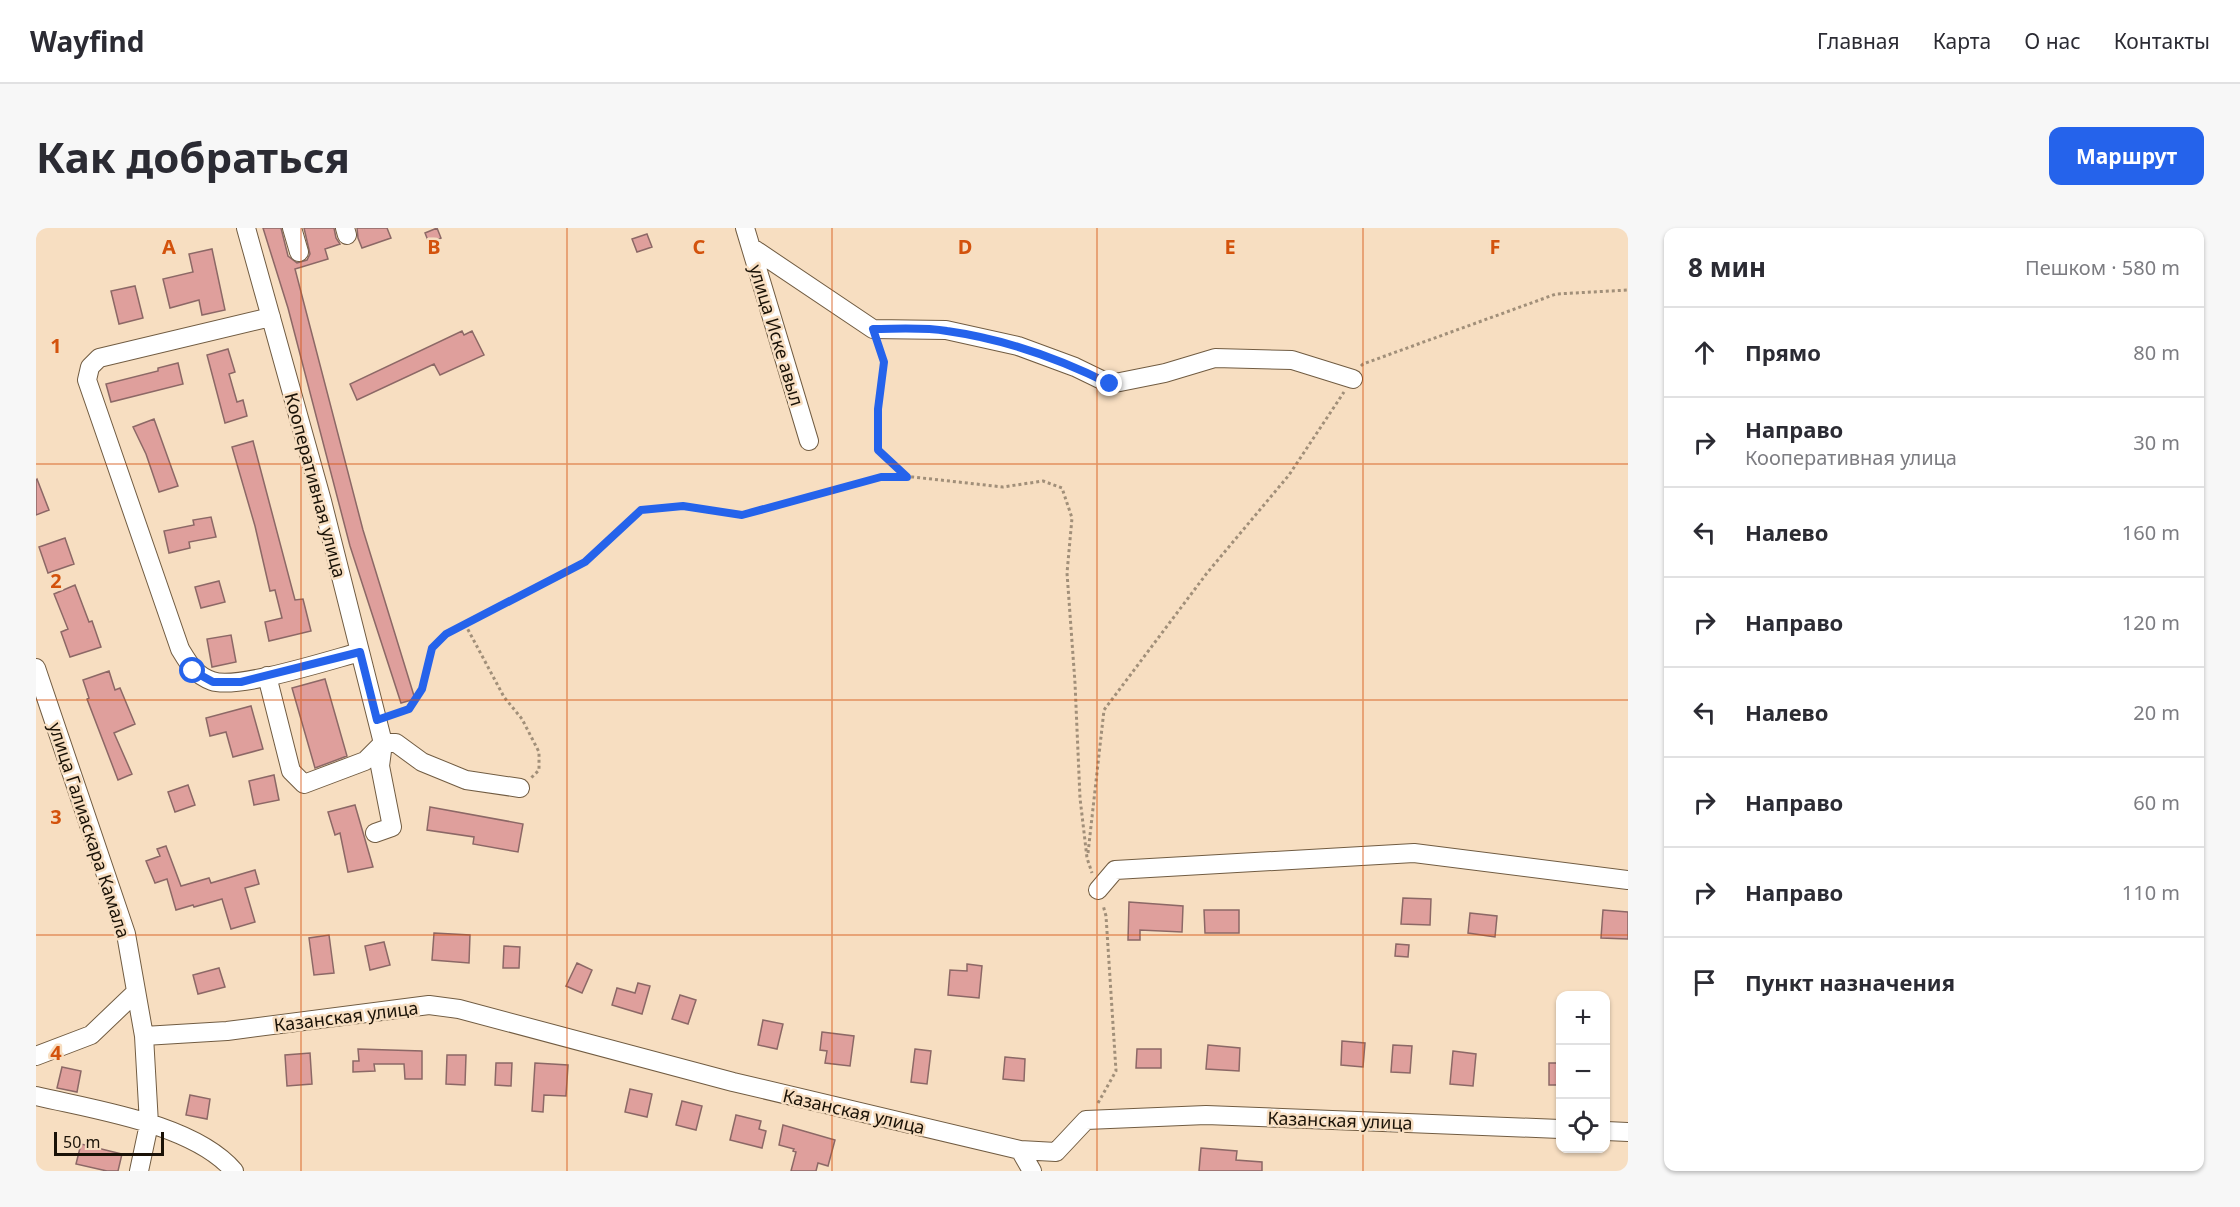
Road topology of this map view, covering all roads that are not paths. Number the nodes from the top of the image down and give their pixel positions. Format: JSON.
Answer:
{"nodes":[{"id":1,"x":246,"y":228,"type":"edge"},
{"id":2,"x":292,"y":228,"type":"edge"},
{"id":3,"x":745,"y":228,"type":"edge"},
{"id":4,"x":750,"y":247,"type":"junction"},
{"id":5,"x":299,"y":252,"type":"dead end"},
{"id":6,"x":271,"y":317,"type":"junction"},
{"id":7,"x":1353,"y":379,"type":"road end"},
{"id":8,"x":809,"y":441,"type":"dead end"},
{"id":9,"x":360,"y":652,"type":"junction"},
{"id":10,"x":36,"y":668,"type":"edge"},
{"id":11,"x":267,"y":676,"type":"junction"},
{"id":12,"x":383,"y":743,"type":"junction"},
{"id":13,"x":520,"y":788,"type":"road end"},
{"id":14,"x":375,"y":832,"type":"dead end"},
{"id":15,"x":1628,"y":880,"type":"edge"},
{"id":16,"x":1098,"y":890,"type":"road end"},
{"id":17,"x":136,"y":992,"type":"junction"},
{"id":18,"x":144,"y":1036,"type":"junction"},
{"id":19,"x":36,"y":1056,"type":"edge"},
{"id":20,"x":36,"y":1096,"type":"edge"},
{"id":21,"x":149,"y":1124,"type":"junction"},
{"id":22,"x":1556,"y":1129,"type":"edge"},
{"id":23,"x":1610,"y":1131,"type":"edge"},
{"id":24,"x":1628,"y":1132,"type":"edge"},
{"id":25,"x":1020,"y":1150,"type":"junction"},
{"id":26,"x":139,"y":1171,"type":"edge"},
{"id":27,"x":234,"y":1171,"type":"edge"},
{"id":28,"x":1032,"y":1171,"type":"edge"}],
"edges":[{"from":1,"to":6,"type":"street","name":"Кооперативная улица"},
{"from":2,"to":5,"type":"street"},
{"from":3,"to":4,"type":"street","name":"улица Иске авыл"},
{"from":4,"to":7,"type":"street"},
{"from":4,"to":8,"type":"street","name":"улица Иске авыл"},
{"from":6,"to":9,"type":"street","name":"Кооперативная улица"},
{"from":6,"to":11,"type":"street"},
{"from":9,"to":11,"type":"street"},
{"from":9,"to":12,"type":"street","name":"Кооперативная улица"},
{"from":10,"to":17,"type":"street","name":"улица Галиаскара Камала"},
{"from":11,"to":12,"type":"street"},
{"from":12,"to":13,"type":"street"},
{"from":12,"to":14,"type":"street","name":"Кооперативная улица"},
{"from":15,"to":16,"type":"street"},
{"from":17,"to":18,"type":"street","name":"улица Галиаскара Камала"},
{"from":17,"to":19,"type":"street"},
{"from":18,"to":21,"type":"street","name":"улица Галиаскара Камала"},
{"from":18,"to":25,"type":"street","name":"Казанская улица"},
{"from":20,"to":21,"type":"street"},
{"from":21,"to":26,"type":"street","name":"улица Галиаскара Камала"},
{"from":21,"to":27,"type":"street"},
{"from":22,"to":25,"type":"street","name":"Казанская улица"},
{"from":23,"to":24,"type":"street"},
{"from":25,"to":28,"type":"street"}]}
